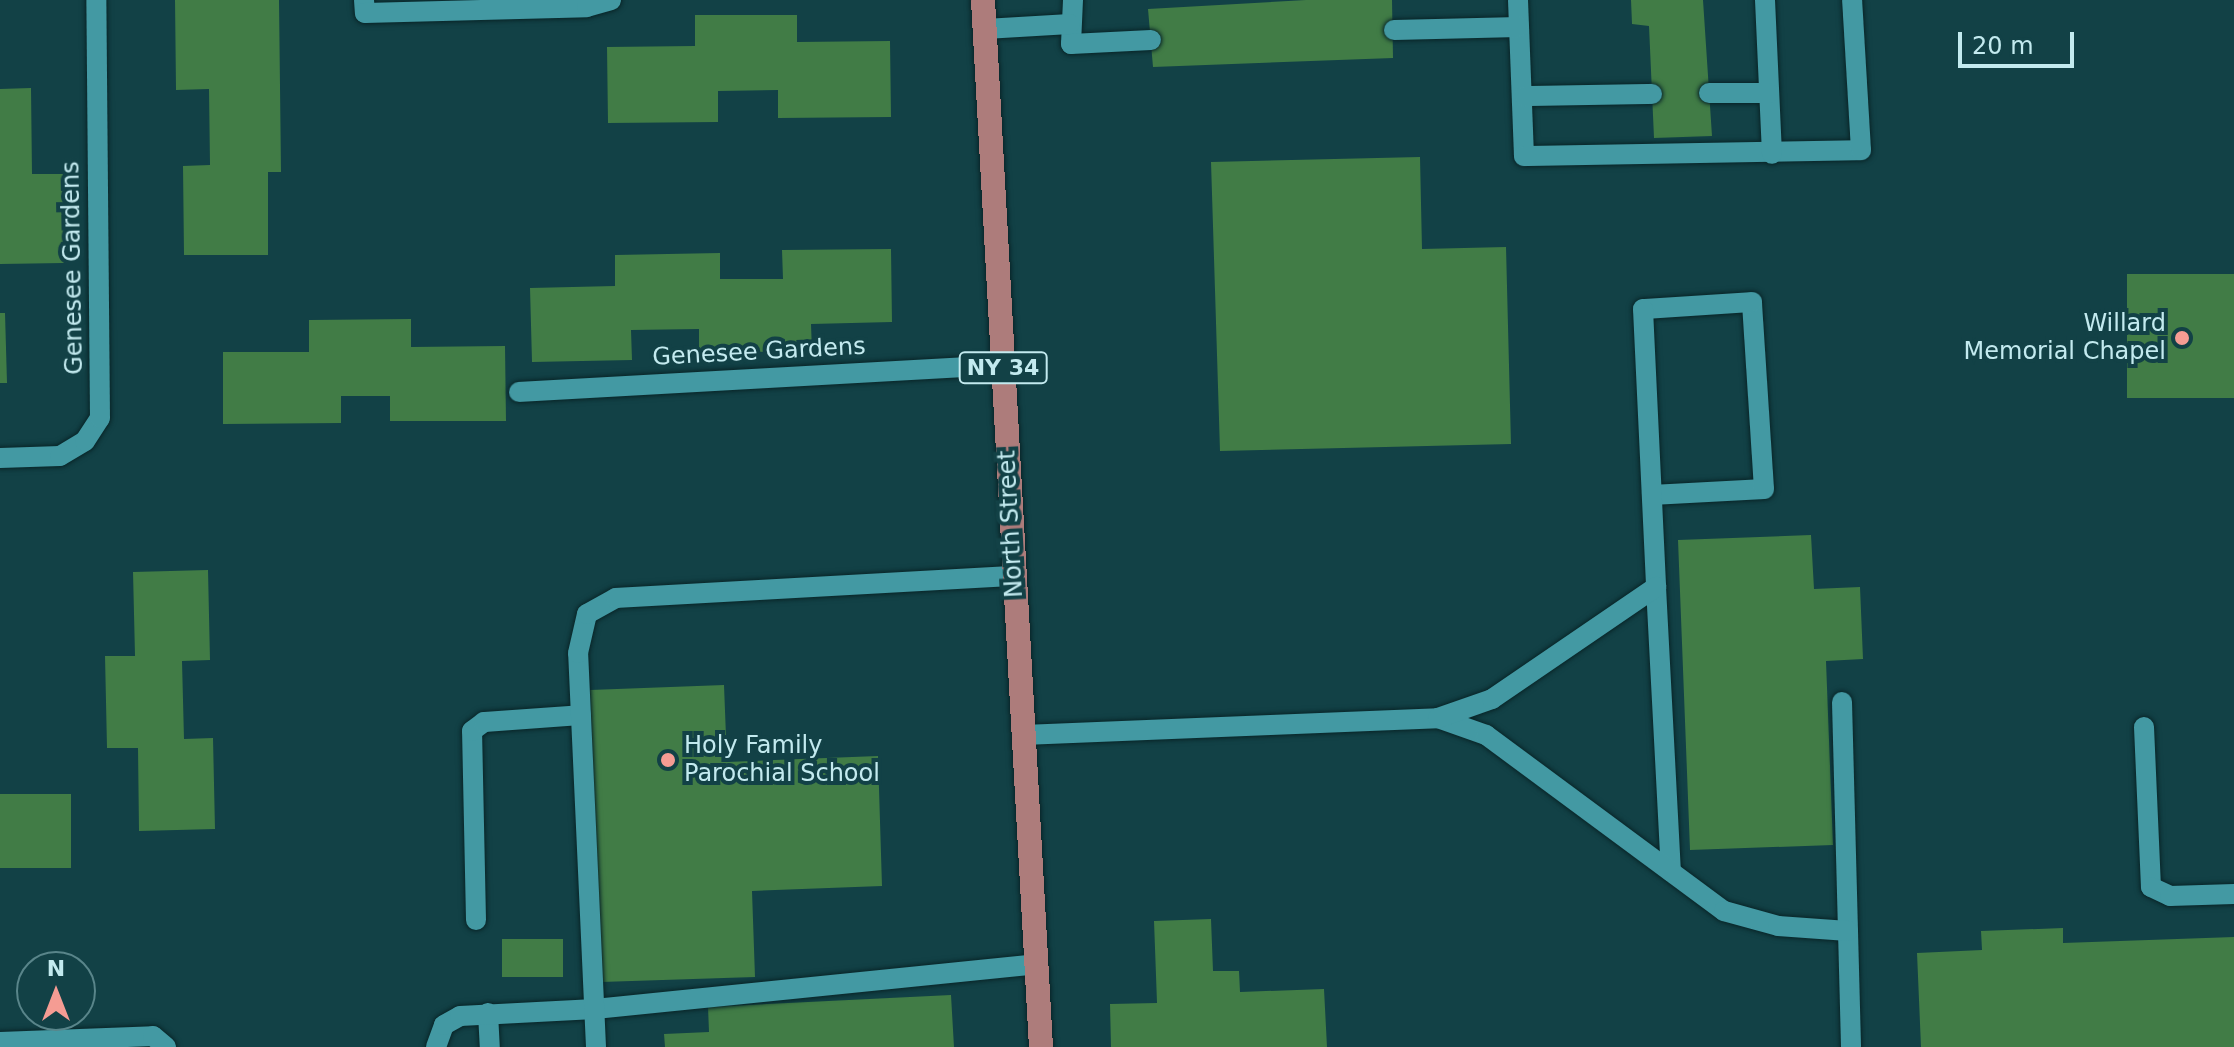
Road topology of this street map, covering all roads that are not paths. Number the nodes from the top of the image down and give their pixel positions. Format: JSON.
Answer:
{"nodes":[{"id":1,"x":96,"y":0,"type":"edge"},
{"id":2,"x":364,"y":0,"type":"edge"},
{"id":3,"x":611,"y":0,"type":"edge"},
{"id":4,"x":983,"y":0,"type":"edge"},
{"id":5,"x":1073,"y":0,"type":"edge"},
{"id":6,"x":1518,"y":0,"type":"edge"},
{"id":7,"x":1765,"y":0,"type":"edge"},
{"id":8,"x":1852,"y":0,"type":"edge"},
{"id":9,"x":1070,"y":24,"type":"junction"},
{"id":10,"x":1519,"y":27,"type":"junction"},
{"id":11,"x":985,"y":29,"type":"junction"},
{"id":12,"x":1394,"y":30,"type":"dead end"},
{"id":13,"x":1151,"y":40,"type":"dead end"},
{"id":14,"x":1709,"y":93,"type":"dead end"},
{"id":15,"x":1769,"y":93,"type":"junction"},
{"id":16,"x":1652,"y":94,"type":"dead end"},
{"id":17,"x":1525,"y":96,"type":"junction"},
{"id":18,"x":1772,"y":154,"type":"junction"},
{"id":19,"x":1003,"y":365,"type":"junction"},
{"id":20,"x":519,"y":392,"type":"dead end"},
{"id":21,"x":0,"y":458,"type":"edge"},
{"id":22,"x":1652,"y":495,"type":"junction"},
{"id":23,"x":1014,"y":576,"type":"junction"},
{"id":24,"x":1656,"y":587,"type":"junction"},
{"id":25,"x":1842,"y":702,"type":"dead end"},
{"id":26,"x":581,"y":715,"type":"junction"},
{"id":27,"x":1438,"y":718,"type":"junction"},
{"id":28,"x":2144,"y":727,"type":"dead end"},
{"id":29,"x":1023,"y":735,"type":"junction"},
{"id":30,"x":1671,"y":872,"type":"junction"},
{"id":31,"x":2234,"y":894,"type":"edge"},
{"id":32,"x":476,"y":920,"type":"dead end"},
{"id":33,"x":1848,"y":931,"type":"junction"},
{"id":34,"x":1036,"y":964,"type":"junction"},
{"id":35,"x":595,"y":1009,"type":"junction"},
{"id":36,"x":488,"y":1013,"type":"junction"},
{"id":37,"x":0,"y":1042,"type":"edge"},
{"id":38,"x":53,"y":1044,"type":"edge"},
{"id":39,"x":166,"y":1047,"type":"edge"},
{"id":40,"x":436,"y":1047,"type":"edge"},
{"id":41,"x":490,"y":1047,"type":"edge"},
{"id":42,"x":596,"y":1047,"type":"edge"},
{"id":43,"x":1041,"y":1047,"type":"edge"},
{"id":44,"x":1851,"y":1047,"type":"edge"}],
"edges":[{"from":1,"to":21,"type":"lane","name":"Genesee Gardens"},
{"from":2,"to":3,"type":"lane"},
{"from":4,"to":11,"type":"main road","name":"North Street","number":"NY 34"},
{"from":5,"to":9,"type":"lane"},
{"from":6,"to":10,"type":"lane"},
{"from":7,"to":15,"type":"lane"},
{"from":8,"to":18,"type":"lane"},
{"from":9,"to":11,"type":"lane"},
{"from":9,"to":13,"type":"lane"},
{"from":10,"to":12,"type":"lane"},
{"from":10,"to":17,"type":"lane"},
{"from":11,"to":19,"type":"main road","name":"North Street","number":"NY 34"},
{"from":14,"to":15,"type":"lane"},
{"from":15,"to":18,"type":"lane"},
{"from":16,"to":17,"type":"lane"},
{"from":17,"to":18,"type":"lane"},
{"from":19,"to":20,"type":"lane","name":"Genesee Gardens"},
{"from":19,"to":23,"type":"main road","name":"North Street","number":"NY 34"},
{"from":22,"to":22,"type":"lane"},
{"from":22,"to":24,"type":"lane"},
{"from":23,"to":26,"type":"lane"},
{"from":23,"to":29,"type":"main road","name":"North Street","number":"NY 34"},
{"from":24,"to":27,"type":"lane"},
{"from":24,"to":30,"type":"lane"},
{"from":25,"to":33,"type":"lane"},
{"from":26,"to":32,"type":"lane"},
{"from":26,"to":35,"type":"lane"},
{"from":27,"to":29,"type":"lane"},
{"from":27,"to":30,"type":"lane"},
{"from":28,"to":31,"type":"lane"},
{"from":29,"to":34,"type":"main road","name":"North Street","number":"NY 34"},
{"from":30,"to":33,"type":"lane"},
{"from":33,"to":44,"type":"lane"},
{"from":34,"to":35,"type":"lane"},
{"from":34,"to":43,"type":"main road","name":"North Street","number":"NY 34"},
{"from":35,"to":36,"type":"lane"},
{"from":35,"to":42,"type":"lane"},
{"from":36,"to":40,"type":"lane"},
{"from":36,"to":41,"type":"lane"},
{"from":37,"to":38,"type":"lane"},
{"from":38,"to":39,"type":"lane"}]}
